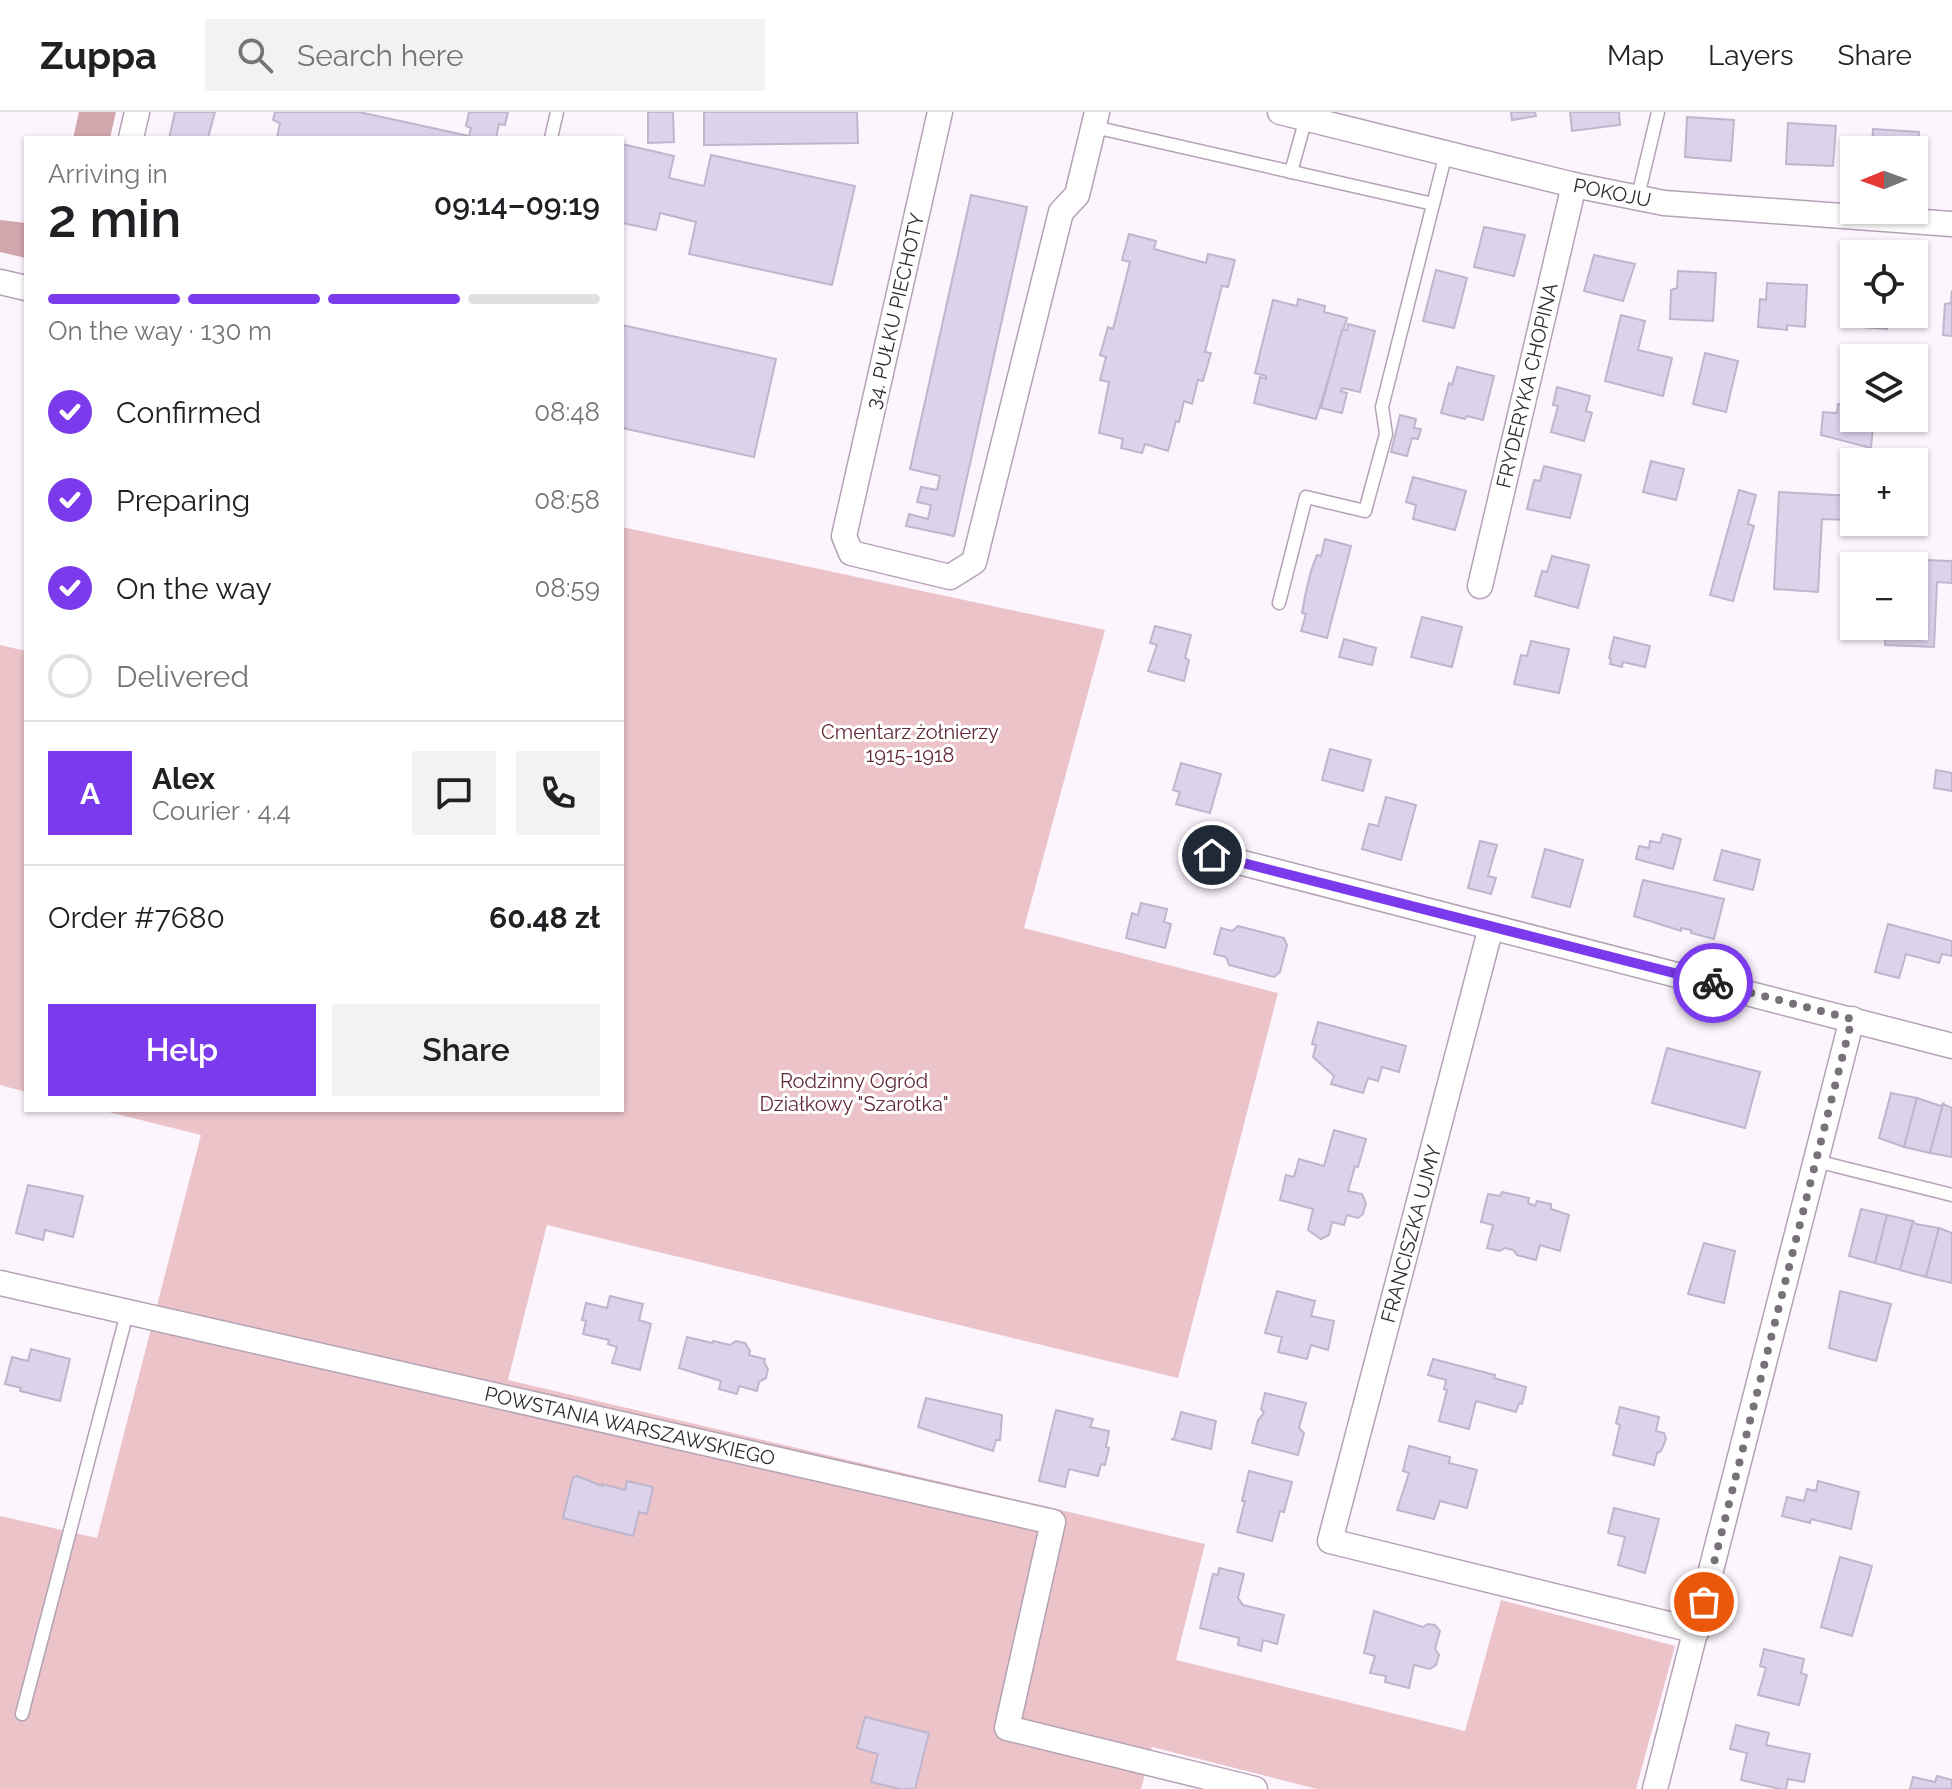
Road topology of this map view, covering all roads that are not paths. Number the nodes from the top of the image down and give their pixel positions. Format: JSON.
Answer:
{"nodes":[{"id":1,"x":137,"y":112,"type":"edge"},
{"id":2,"x":557,"y":112,"type":"edge"},
{"id":3,"x":940,"y":112,"type":"edge"},
{"id":4,"x":1280,"y":112,"type":"edge"},
{"id":5,"x":1658,"y":112,"type":"edge"},
{"id":6,"x":1306,"y":118,"type":"junction"},
{"id":7,"x":1335,"y":118,"type":"edge"},
{"id":8,"x":1096,"y":119,"type":"edge"},
{"id":9,"x":131,"y":136,"type":"edge"},
{"id":10,"x":551,"y":136,"type":"edge"},
{"id":11,"x":1446,"y":153,"type":"junction"},
{"id":12,"x":1291,"y":172,"type":"junction"},
{"id":13,"x":1574,"y":185,"type":"junction"},
{"id":14,"x":1638,"y":196,"type":"junction"},
{"id":15,"x":1433,"y":204,"type":"junction"},
{"id":16,"x":1952,"y":224,"type":"edge"},
{"id":17,"x":0,"y":282,"type":"edge"},
{"id":18,"x":24,"y":288,"type":"edge"},
{"id":19,"x":1480,"y":586,"type":"dead end"},
{"id":20,"x":1279,"y":603,"type":"dead end"},
{"id":21,"x":1212,"y":855,"type":"dead end"},
{"id":22,"x":1491,"y":927,"type":"junction"},
{"id":23,"x":1852,"y":1019,"type":"junction"},
{"id":24,"x":1952,"y":1046,"type":"edge"},
{"id":25,"x":1816,"y":1161,"type":"junction"},
{"id":26,"x":1952,"y":1195,"type":"edge"},
{"id":27,"x":0,"y":1283,"type":"edge"},
{"id":28,"x":127,"y":1313,"type":"junction"},
{"id":29,"x":1697,"y":1631,"type":"junction"},
{"id":30,"x":22,"y":1714,"type":"dead end"},
{"id":31,"x":1255,"y":1789,"type":"edge"},
{"id":32,"x":1655,"y":1789,"type":"edge"}],
"edges":[{"from":1,"to":9,"type":"street"},
{"from":2,"to":10,"type":"lane"},
{"from":3,"to":8,"type":"street","name":"34. PUŁKU PIECHOTY"},
{"from":4,"to":6,"type":"street","name":"POKOJU"},
{"from":5,"to":14,"type":"lane"},
{"from":6,"to":7,"type":"street","name":"POKOJU"},
{"from":6,"to":12,"type":"lane"},
{"from":7,"to":11,"type":"street","name":"POKOJU"},
{"from":8,"to":12,"type":"lane"},
{"from":11,"to":13,"type":"street","name":"POKOJU"},
{"from":11,"to":15,"type":"lane"},
{"from":12,"to":15,"type":"lane"},
{"from":13,"to":14,"type":"street","name":"POKOJU"},
{"from":13,"to":19,"type":"street","name":"FRYDERYKA CHOPINA"},
{"from":14,"to":16,"type":"street","name":"POKOJU"},
{"from":15,"to":20,"type":"lane"},
{"from":17,"to":18,"type":"street"},
{"from":21,"to":22,"type":"street"},
{"from":22,"to":23,"type":"street"},
{"from":22,"to":29,"type":"street","name":"FRANCISZKA UJMY"},
{"from":23,"to":24,"type":"street"},
{"from":23,"to":25,"type":"street"},
{"from":25,"to":26,"type":"lane"},
{"from":25,"to":29,"type":"street"},
{"from":27,"to":28,"type":"street","name":"POWSTANIA WARSZAWSKIEGO"},
{"from":28,"to":30,"type":"lane"},
{"from":28,"to":31,"type":"street","name":"POWSTANIA WARSZAWSKIEGO"},
{"from":29,"to":32,"type":"street"}]}
